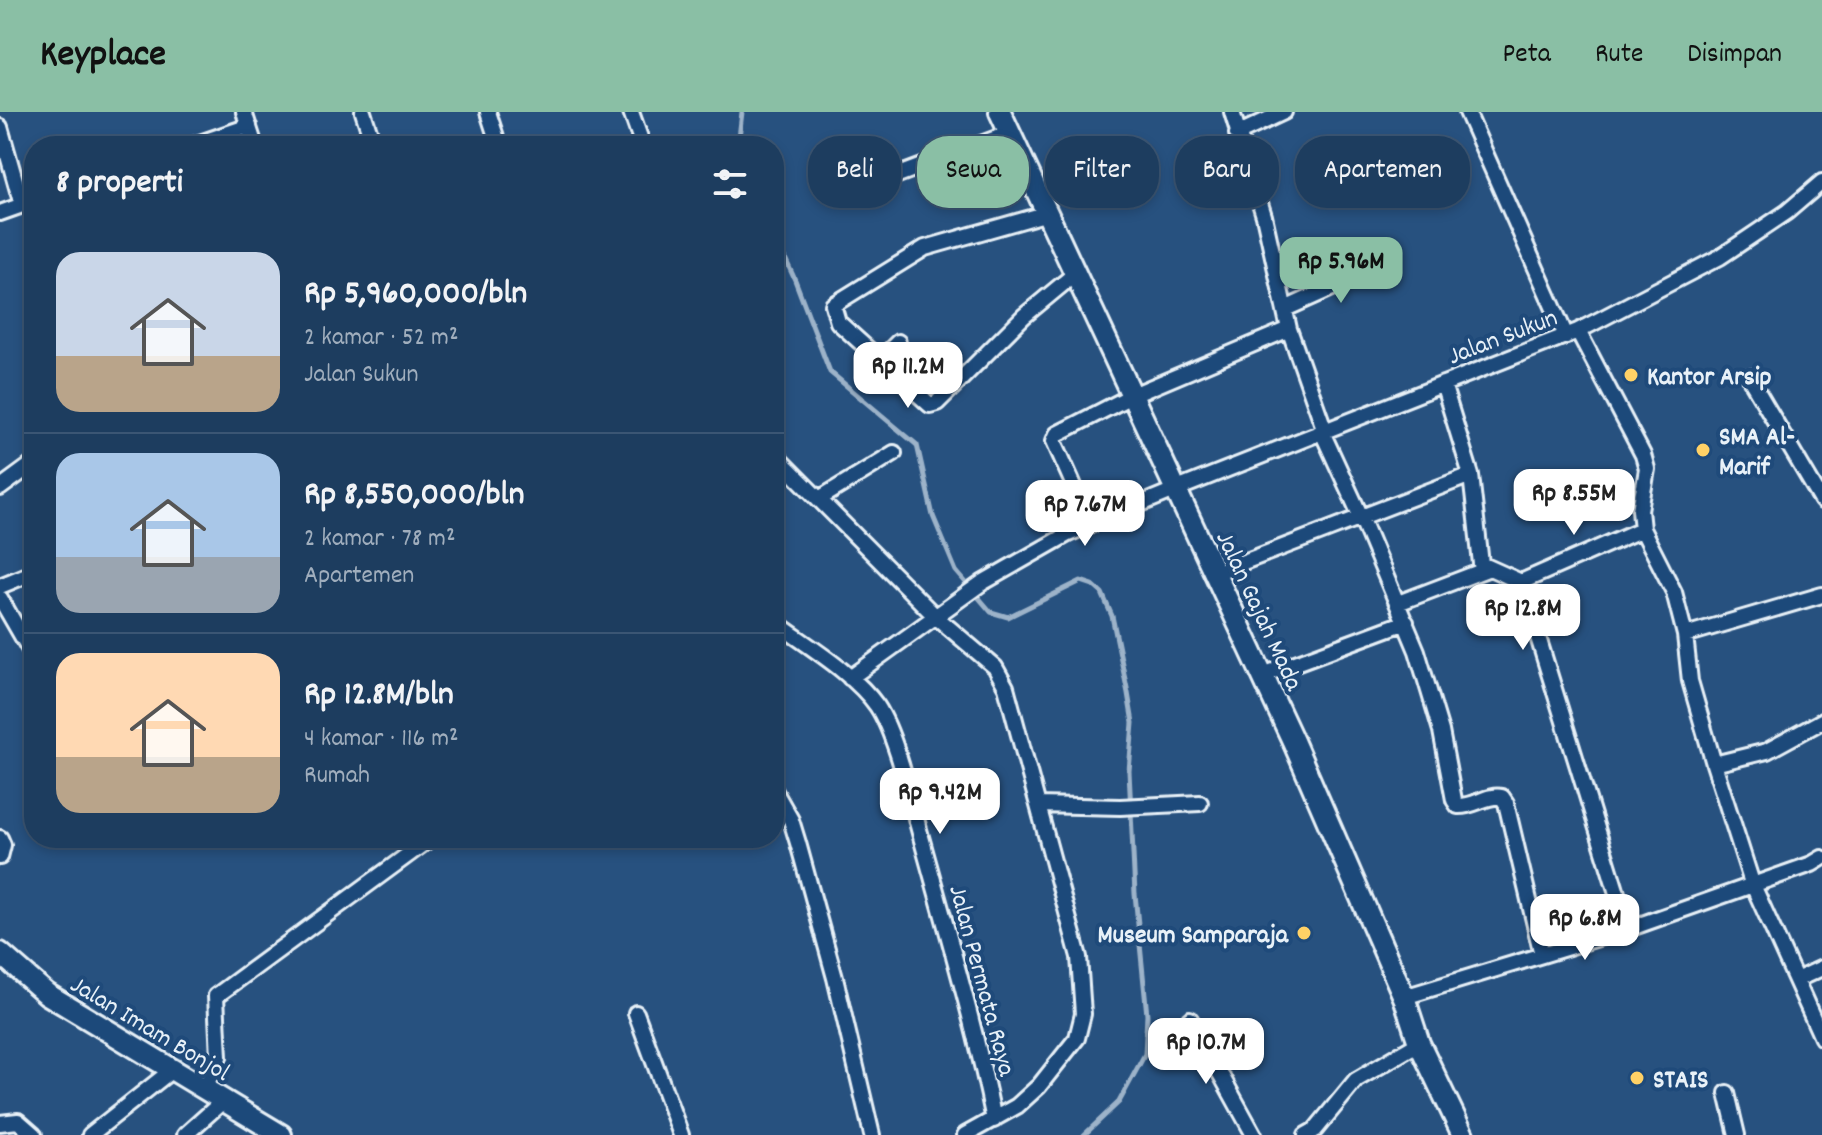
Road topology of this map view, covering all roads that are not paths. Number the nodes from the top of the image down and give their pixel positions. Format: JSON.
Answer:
{"nodes":[{"id":1,"x":363,"y":112,"type":"edge"},
{"id":2,"x":488,"y":112,"type":"edge"},
{"id":3,"x":631,"y":112,"type":"edge"},
{"id":4,"x":1000,"y":112,"type":"edge"},
{"id":5,"x":1232,"y":112,"type":"edge"},
{"id":6,"x":1284,"y":112,"type":"edge"},
{"id":7,"x":1467,"y":112,"type":"edge"},
{"id":8,"x":246,"y":119,"type":"edge"},
{"id":9,"x":0,"y":127,"type":"edge"},
{"id":10,"x":1010,"y":133,"type":"junction"},
{"id":11,"x":1237,"y":134,"type":"junction"},
{"id":12,"x":211,"y":136,"type":"edge"},
{"id":13,"x":371,"y":136,"type":"edge"},
{"id":14,"x":496,"y":136,"type":"edge"},
{"id":15,"x":639,"y":136,"type":"edge"},
{"id":16,"x":901,"y":174,"type":"edge"},
{"id":17,"x":1822,"y":182,"type":"edge"},
{"id":18,"x":24,"y":192,"type":"edge"},
{"id":19,"x":24,"y":204,"type":"edge"},
{"id":20,"x":0,"y":213,"type":"edge"},
{"id":21,"x":1048,"y":213,"type":"junction"},
{"id":22,"x":1381,"y":266,"type":"dead end"},
{"id":23,"x":1076,"y":273,"type":"junction"},
{"id":24,"x":1285,"y":309,"type":"junction"},
{"id":25,"x":1289,"y":329,"type":"junction"},
{"id":26,"x":1572,"y":334,"type":"junction"},
{"id":27,"x":898,"y":342,"type":"dead end"},
{"id":28,"x":880,"y":360,"type":"junction"},
{"id":29,"x":1749,"y":377,"type":"dead end"},
{"id":30,"x":1443,"y":384,"type":"junction"},
{"id":31,"x":1133,"y":395,"type":"junction"},
{"id":32,"x":1324,"y":431,"type":"junction"},
{"id":33,"x":894,"y":453,"type":"dead end"},
{"id":34,"x":784,"y":464,"type":"edge"},
{"id":35,"x":24,"y":470,"type":"edge"},
{"id":36,"x":1471,"y":475,"type":"junction"},
{"id":37,"x":0,"y":488,"type":"edge"},
{"id":38,"x":1177,"y":489,"type":"junction"},
{"id":39,"x":819,"y":499,"type":"junction"},
{"id":40,"x":1822,"y":501,"type":"edge"},
{"id":41,"x":1361,"y":517,"type":"junction"},
{"id":42,"x":1091,"y":524,"type":"junction"},
{"id":43,"x":1642,"y":529,"type":"junction"},
{"id":44,"x":1490,"y":568,"type":"junction"},
{"id":45,"x":1215,"y":573,"type":"junction"},
{"id":46,"x":24,"y":576,"type":"edge"},
{"id":47,"x":1521,"y":582,"type":"junction"},
{"id":48,"x":0,"y":586,"type":"edge"},
{"id":49,"x":1822,"y":595,"type":"edge"},
{"id":50,"x":0,"y":598,"type":"edge"},
{"id":51,"x":1398,"y":603,"type":"junction"},
{"id":52,"x":935,"y":616,"type":"junction"},
{"id":53,"x":1406,"y":622,"type":"junction"},
{"id":54,"x":784,"y":628,"type":"edge"},
{"id":55,"x":1685,"y":635,"type":"junction"},
{"id":56,"x":24,"y":640,"type":"edge"},
{"id":57,"x":1263,"y":675,"type":"junction"},
{"id":58,"x":850,"y":678,"type":"junction"},
{"id":59,"x":1822,"y":721,"type":"edge"},
{"id":60,"x":1714,"y":764,"type":"junction"},
{"id":61,"x":1200,"y":803,"type":"dead end"},
{"id":62,"x":1038,"y":805,"type":"junction"},
{"id":63,"x":784,"y":808,"type":"edge"},
{"id":64,"x":0,"y":838,"type":"edge"},
{"id":65,"x":417,"y":848,"type":"edge"},
{"id":66,"x":0,"y":857,"type":"edge"},
{"id":67,"x":1822,"y":858,"type":"edge"},
{"id":68,"x":1752,"y":883,"type":"junction"},
{"id":69,"x":1628,"y":929,"type":"junction"},
{"id":70,"x":0,"y":953,"type":"edge"},
{"id":71,"x":1542,"y":955,"type":"junction"},
{"id":72,"x":1822,"y":968,"type":"edge"},
{"id":73,"x":1796,"y":980,"type":"junction"},
{"id":74,"x":1404,"y":997,"type":"junction"},
{"id":75,"x":636,"y":1013,"type":"dead end"},
{"id":76,"x":1190,"y":1019,"type":"dead end"},
{"id":77,"x":1822,"y":1038,"type":"edge"},
{"id":78,"x":1419,"y":1043,"type":"junction"},
{"id":79,"x":172,"y":1070,"type":"junction"},
{"id":80,"x":204,"y":1090,"type":"junction"},
{"id":81,"x":1727,"y":1093,"type":"dead end"},
{"id":82,"x":223,"y":1101,"type":"junction"},
{"id":83,"x":994,"y":1120,"type":"junction"},
{"id":84,"x":0,"y":1123,"type":"edge"},
{"id":85,"x":34,"y":1135,"type":"edge"},
{"id":86,"x":90,"y":1135,"type":"edge"},
{"id":87,"x":185,"y":1135,"type":"edge"},
{"id":88,"x":281,"y":1135,"type":"edge"},
{"id":89,"x":681,"y":1135,"type":"edge"},
{"id":90,"x":872,"y":1135,"type":"edge"},
{"id":91,"x":965,"y":1135,"type":"edge"},
{"id":92,"x":1254,"y":1135,"type":"edge"},
{"id":93,"x":1306,"y":1135,"type":"edge"},
{"id":94,"x":1463,"y":1135,"type":"edge"},
{"id":95,"x":1737,"y":1135,"type":"edge"}],
"edges":[{"from":1,"to":13,"type":"street"},
{"from":2,"to":14,"type":"street"},
{"from":3,"to":15,"type":"street"},
{"from":4,"to":10,"type":"main road","name":"Jalan Gajah Mada"},
{"from":5,"to":11,"type":"street"},
{"from":6,"to":11,"type":"street"},
{"from":7,"to":26,"type":"street"},
{"from":8,"to":12,"type":"street"},
{"from":9,"to":18,"type":"street"},
{"from":10,"to":16,"type":"street"},
{"from":10,"to":21,"type":"main road","name":"Jalan Gajah Mada"},
{"from":11,"to":24,"type":"street"},
{"from":17,"to":26,"type":"street","name":"Jalan Sukun"},
{"from":19,"to":20,"type":"street"},
{"from":21,"to":23,"type":"main road","name":"Jalan Gajah Mada"},
{"from":21,"to":28,"type":"street"},
{"from":22,"to":24,"type":"street"},
{"from":23,"to":28,"type":"street"},
{"from":23,"to":31,"type":"main road","name":"Jalan Gajah Mada"},
{"from":24,"to":25,"type":"street"},
{"from":25,"to":31,"type":"street"},
{"from":25,"to":32,"type":"street"},
{"from":26,"to":30,"type":"street","name":"Jalan Sukun"},
{"from":26,"to":43,"type":"street"},
{"from":27,"to":28,"type":"street"},
{"from":29,"to":40,"type":"street"},
{"from":30,"to":32,"type":"street","name":"Jalan Sukun"},
{"from":30,"to":36,"type":"street"},
{"from":31,"to":38,"type":"main road","name":"Jalan Gajah Mada"},
{"from":31,"to":42,"type":"street"},
{"from":32,"to":38,"type":"street","name":"Jalan Sukun"},
{"from":32,"to":41,"type":"street"},
{"from":33,"to":39,"type":"street"},
{"from":34,"to":39,"type":"street"},
{"from":35,"to":37,"type":"street"},
{"from":36,"to":41,"type":"street"},
{"from":36,"to":44,"type":"street"},
{"from":38,"to":42,"type":"street","name":"Jalan Sukun"},
{"from":38,"to":45,"type":"main road","name":"Jalan Gajah Mada"},
{"from":39,"to":52,"type":"street"},
{"from":41,"to":45,"type":"street"},
{"from":41,"to":51,"type":"street"},
{"from":42,"to":52,"type":"street","name":"Jalan Sukun"},
{"from":43,"to":47,"type":"street"},
{"from":43,"to":55,"type":"street"},
{"from":44,"to":47,"type":"street"},
{"from":44,"to":51,"type":"street"},
{"from":45,"to":57,"type":"main road","name":"Jalan Gajah Mada"},
{"from":46,"to":48,"type":"street"},
{"from":47,"to":69,"type":"street"},
{"from":49,"to":55,"type":"street"},
{"from":50,"to":56,"type":"street"},
{"from":51,"to":53,"type":"street"},
{"from":52,"to":58,"type":"street","name":"Jalan Sukun"},
{"from":52,"to":62,"type":"street"},
{"from":53,"to":57,"type":"street"},
{"from":53,"to":71,"type":"street"},
{"from":54,"to":58,"type":"street","name":"Jalan Permata Raya"},
{"from":55,"to":60,"type":"street"},
{"from":57,"to":74,"type":"main road","name":"Jalan Gajah Mada"},
{"from":58,"to":83,"type":"street","name":"Jalan Permata Raya"},
{"from":59,"to":60,"type":"street"},
{"from":60,"to":68,"type":"street"},
{"from":61,"to":62,"type":"street"},
{"from":62,"to":83,"type":"street"},
{"from":63,"to":90,"type":"street"},
{"from":64,"to":66,"type":"street"},
{"from":65,"to":80,"type":"street"},
{"from":67,"to":68,"type":"street"},
{"from":68,"to":69,"type":"street"},
{"from":68,"to":73,"type":"street"},
{"from":69,"to":71,"type":"street"},
{"from":70,"to":79,"type":"main road","name":"Jalan Imam Bonjol"},
{"from":71,"to":74,"type":"street"},
{"from":72,"to":73,"type":"street"},
{"from":73,"to":77,"type":"street"},
{"from":74,"to":78,"type":"main road","name":"Jalan Gajah Mada"},
{"from":75,"to":89,"type":"street"},
{"from":76,"to":92,"type":"street"},
{"from":78,"to":93,"type":"street"},
{"from":78,"to":94,"type":"main road","name":"Jalan Gajah Mada"},
{"from":79,"to":80,"type":"main road","name":"Jalan Imam Bonjol"},
{"from":79,"to":86,"type":"street"},
{"from":80,"to":82,"type":"main road","name":"Jalan Imam Bonjol"},
{"from":81,"to":95,"type":"street"},
{"from":82,"to":87,"type":"street"},
{"from":82,"to":88,"type":"main road","name":"Jalan Imam Bonjol"},
{"from":83,"to":91,"type":"street"},
{"from":84,"to":85,"type":"street"}]}
